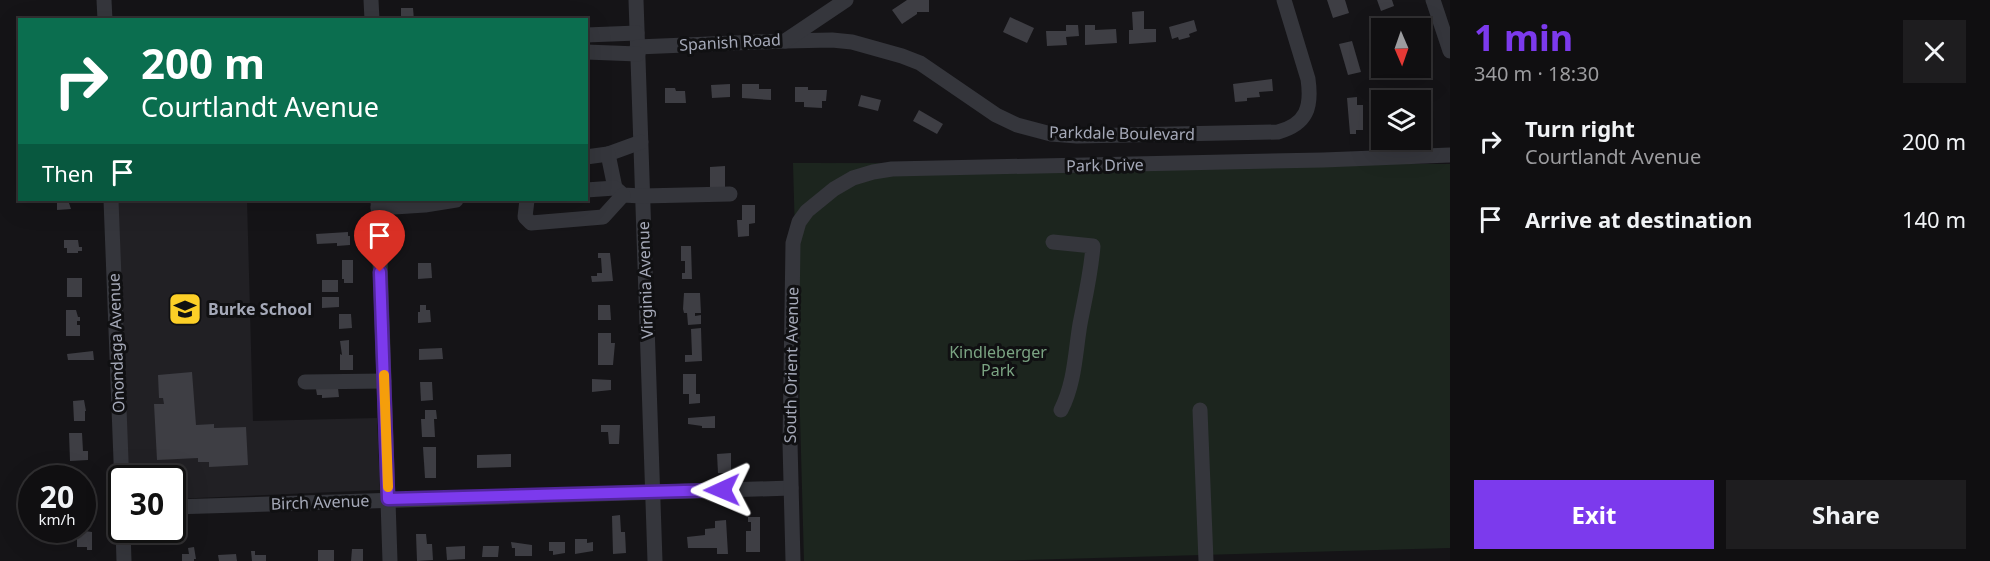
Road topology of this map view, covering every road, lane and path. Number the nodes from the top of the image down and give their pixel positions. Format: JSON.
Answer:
{"nodes":[{"id":1,"x":104,"y":0,"type":"edge"},
{"id":2,"x":371,"y":0,"type":"edge"},
{"id":3,"x":636,"y":0,"type":"edge"},
{"id":4,"x":846,"y":0,"type":"edge"},
{"id":5,"x":1284,"y":0,"type":"edge"},
{"id":6,"x":1433,"y":0,"type":"edge"},
{"id":7,"x":105,"y":18,"type":"edge"},
{"id":8,"x":372,"y":18,"type":"edge"},
{"id":9,"x":588,"y":35,"type":"edge"},
{"id":10,"x":786,"y":41,"type":"junction"},
{"id":11,"x":637,"y":45,"type":"junction"},
{"id":12,"x":1450,"y":51,"type":"edge"},
{"id":13,"x":588,"y":52,"type":"edge"},
{"id":14,"x":641,"y":142,"type":"junction"},
{"id":15,"x":608,"y":154,"type":"junction"},
{"id":16,"x":1450,"y":155,"type":"edge"},
{"id":17,"x":588,"y":157,"type":"edge"},
{"id":18,"x":588,"y":189,"type":"edge"},
{"id":19,"x":619,"y":191,"type":"junction"},
{"id":20,"x":730,"y":194,"type":"dead end"},
{"id":21,"x":642,"y":196,"type":"junction"},
{"id":22,"x":111,"y":201,"type":"edge"},
{"id":23,"x":450,"y":201,"type":"edge"},
{"id":24,"x":526,"y":201,"type":"edge"},
{"id":25,"x":378,"y":203,"type":"edge"},
{"id":26,"x":1053,"y":242,"type":"dead end"},
{"id":27,"x":793,"y":243,"type":"joint"},
{"id":28,"x":384,"y":381,"type":"junction"},
{"id":29,"x":305,"y":382,"type":"dead end"},
{"id":30,"x":1061,"y":410,"type":"dead end"},
{"id":31,"x":1200,"y":410,"type":"dead end"},
{"id":32,"x":121,"y":465,"type":"edge"},
{"id":33,"x":791,"y":488,"type":"junction"},
{"id":34,"x":653,"y":491,"type":"junction"},
{"id":35,"x":388,"y":499,"type":"junction"},
{"id":36,"x":186,"y":506,"type":"edge"},
{"id":37,"x":123,"y":543,"type":"edge"},
{"id":38,"x":124,"y":561,"type":"edge"},
{"id":39,"x":390,"y":561,"type":"edge"},
{"id":40,"x":655,"y":561,"type":"edge"},
{"id":41,"x":793,"y":561,"type":"edge"},
{"id":42,"x":1206,"y":561,"type":"edge"}],
"edges":[{"from":1,"to":7,"type":"street"},
{"from":2,"to":8,"type":"street"},
{"from":3,"to":11,"type":"street","name":"Virginia Avenue"},
{"from":4,"to":10,"type":"street","name":"Spanish Road"},
{"from":5,"to":10,"type":"street","name":"Parkdale Boulevard"},
{"from":6,"to":12,"type":"street"},
{"from":9,"to":11,"type":"street"},
{"from":10,"to":11,"type":"street","name":"Spanish Road"},
{"from":11,"to":13,"type":"street"},
{"from":11,"to":14,"type":"street","name":"Virginia Avenue"},
{"from":14,"to":15,"type":"street"},
{"from":14,"to":21,"type":"street","name":"Virginia Avenue"},
{"from":15,"to":17,"type":"street"},
{"from":15,"to":19,"type":"street"},
{"from":16,"to":27,"type":"street","name":"Park Drive"},
{"from":18,"to":19,"type":"street"},
{"from":19,"to":21,"type":"street"},
{"from":19,"to":24,"type":"street"},
{"from":20,"to":21,"type":"street"},
{"from":21,"to":34,"type":"street","name":"Virginia Avenue"},
{"from":22,"to":32,"type":"street","name":"Onondaga Avenue"},
{"from":23,"to":25,"type":"street"},
{"from":25,"to":28,"type":"street"},
{"from":26,"to":30,"type":"street"},
{"from":27,"to":33,"type":"street","name":"South Orient Avenue"},
{"from":28,"to":29,"type":"street"},
{"from":28,"to":35,"type":"street"},
{"from":31,"to":42,"type":"street"},
{"from":33,"to":34,"type":"street","name":"Birch Avenue"},
{"from":33,"to":41,"type":"street","name":"South Orient Avenue"},
{"from":34,"to":35,"type":"street","name":"Birch Avenue"},
{"from":34,"to":40,"type":"street","name":"Virginia Avenue"},
{"from":35,"to":36,"type":"street","name":"Birch Avenue"},
{"from":35,"to":39,"type":"street"},
{"from":37,"to":38,"type":"street"}]}
